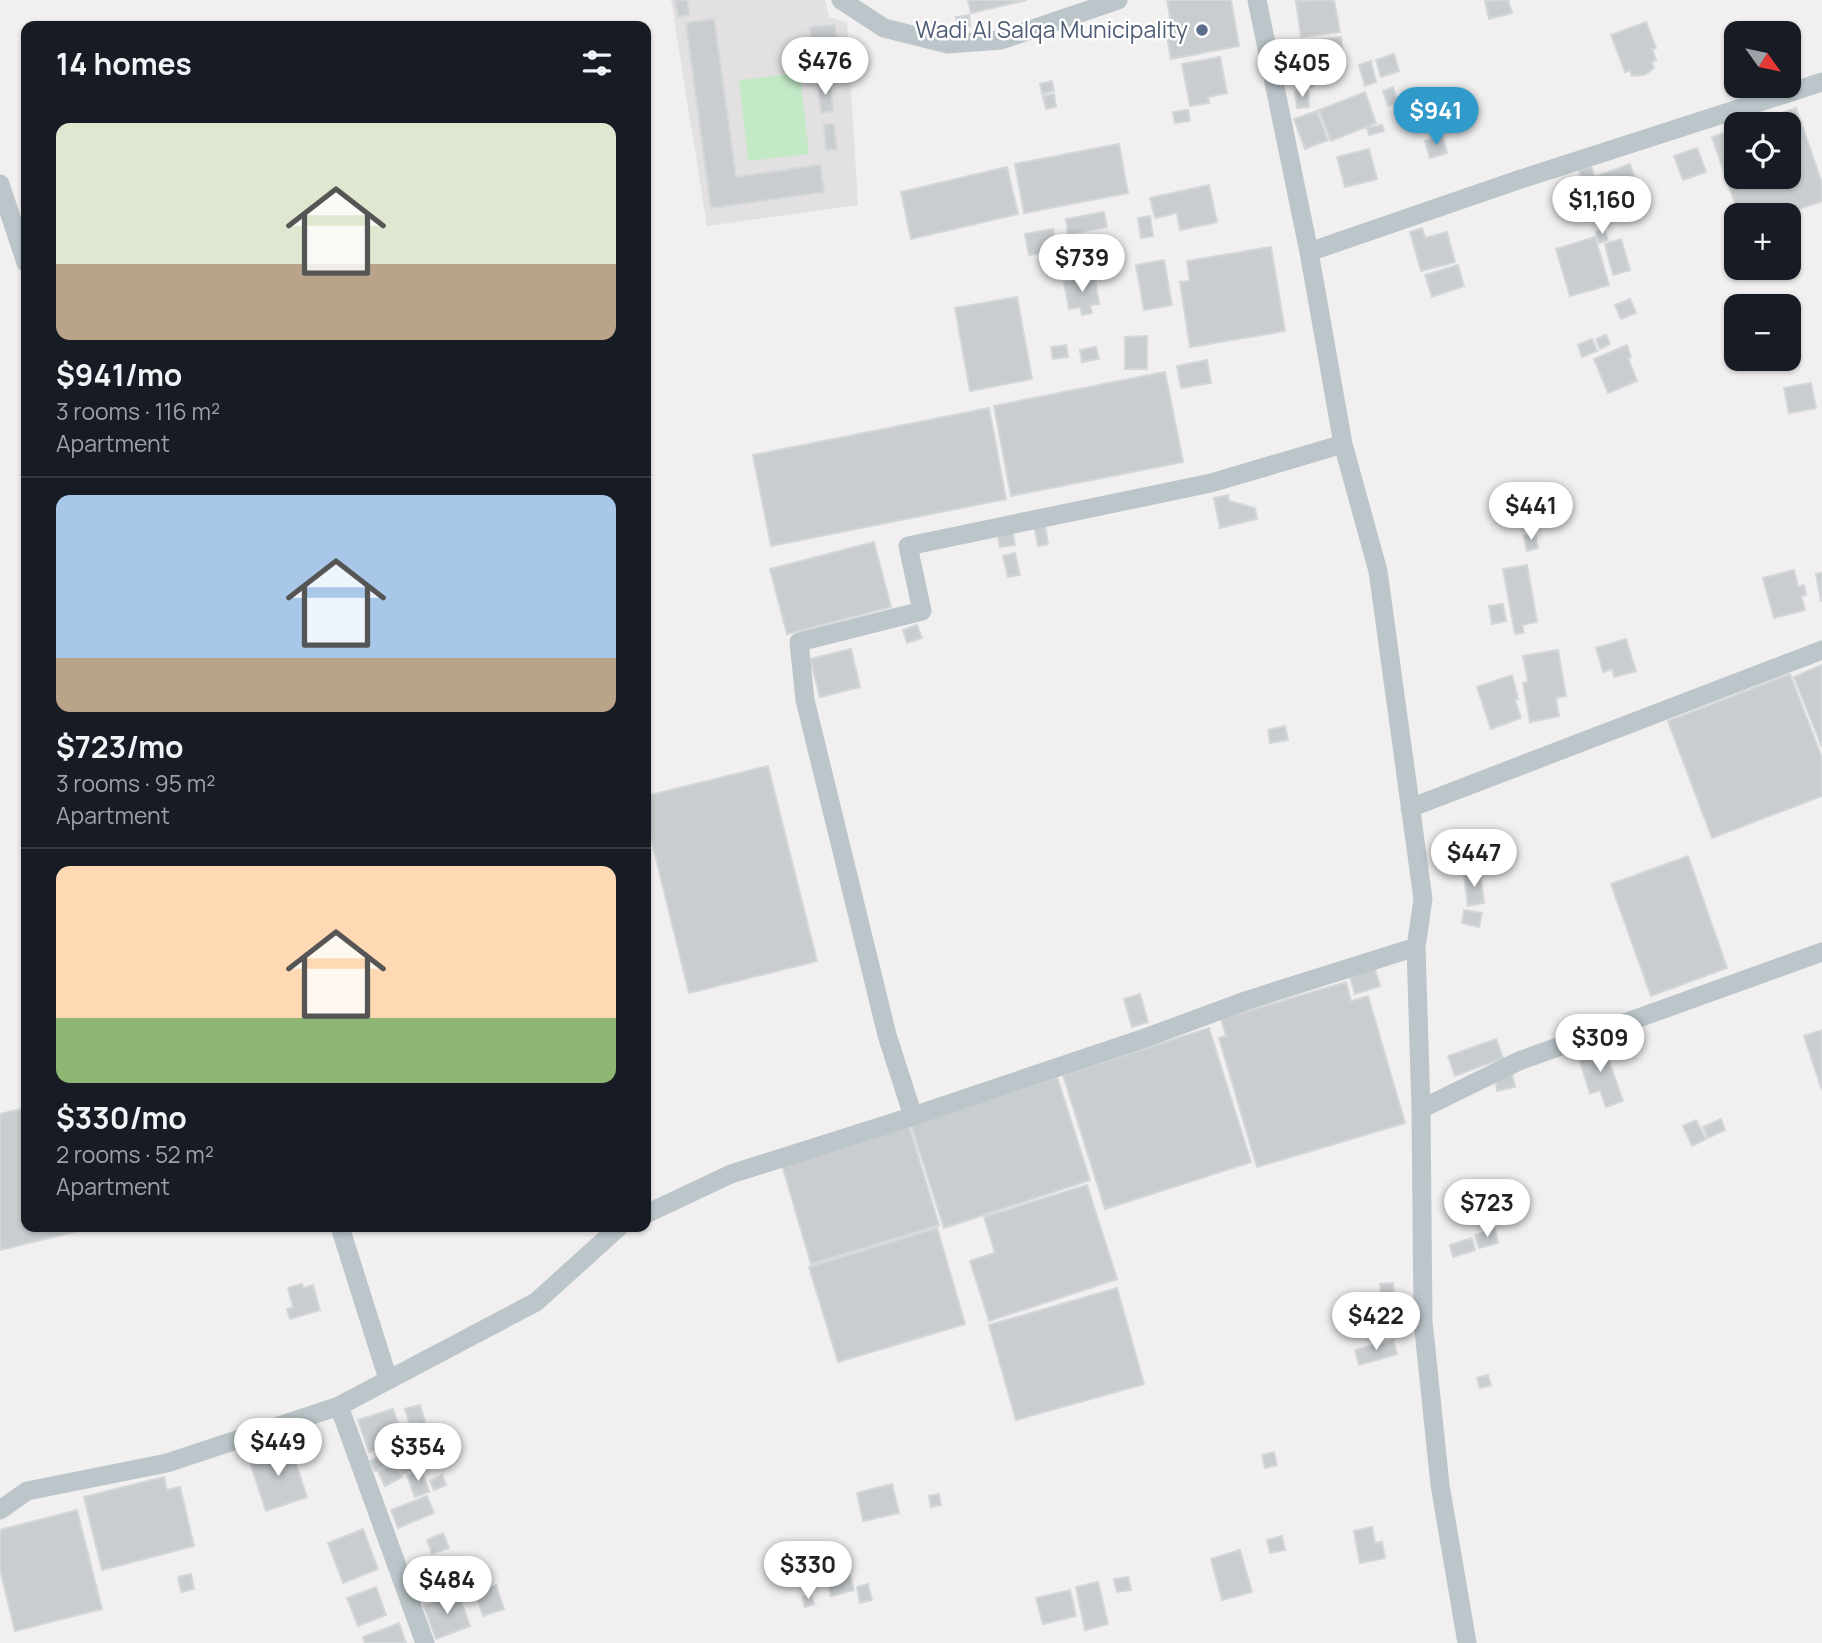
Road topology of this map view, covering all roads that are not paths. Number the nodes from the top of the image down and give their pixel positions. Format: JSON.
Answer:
{"nodes":[{"id":1,"x":842,"y":0,"type":"edge"},
{"id":2,"x":1118,"y":0,"type":"edge"},
{"id":3,"x":1261,"y":1,"type":"edge"},
{"id":4,"x":1822,"y":82,"type":"edge"},
{"id":5,"x":0,"y":184,"type":"edge"},
{"id":6,"x":21,"y":248,"type":"edge"},
{"id":7,"x":1308,"y":252,"type":"junction"},
{"id":8,"x":1343,"y":444,"type":"junction"},
{"id":9,"x":1822,"y":650,"type":"edge"},
{"id":10,"x":1410,"y":808,"type":"junction"},
{"id":11,"x":1416,"y":947,"type":"junction"},
{"id":12,"x":1822,"y":952,"type":"edge"},
{"id":13,"x":1421,"y":1109,"type":"junction"},
{"id":14,"x":913,"y":1116,"type":"junction"},
{"id":15,"x":651,"y":1212,"type":"edge"},
{"id":16,"x":342,"y":1232,"type":"edge"},
{"id":17,"x":613,"y":1232,"type":"edge"},
{"id":18,"x":388,"y":1379,"type":"junction"},
{"id":19,"x":340,"y":1406,"type":"junction"},
{"id":20,"x":0,"y":1510,"type":"edge"},
{"id":21,"x":425,"y":1643,"type":"edge"},
{"id":22,"x":1467,"y":1643,"type":"edge"}],
"edges":[{"from":1,"to":2,"type":"street"},
{"from":3,"to":7,"type":"street"},
{"from":4,"to":7,"type":"street"},
{"from":5,"to":6,"type":"street"},
{"from":7,"to":8,"type":"street"},
{"from":8,"to":10,"type":"street"},
{"from":8,"to":14,"type":"street"},
{"from":9,"to":10,"type":"street"},
{"from":10,"to":11,"type":"street"},
{"from":11,"to":13,"type":"street"},
{"from":11,"to":14,"type":"street"},
{"from":12,"to":13,"type":"street"},
{"from":13,"to":22,"type":"street"},
{"from":14,"to":15,"type":"street"},
{"from":16,"to":18,"type":"street"},
{"from":17,"to":18,"type":"street"},
{"from":18,"to":19,"type":"street"},
{"from":19,"to":20,"type":"street"},
{"from":19,"to":21,"type":"street"}]}
